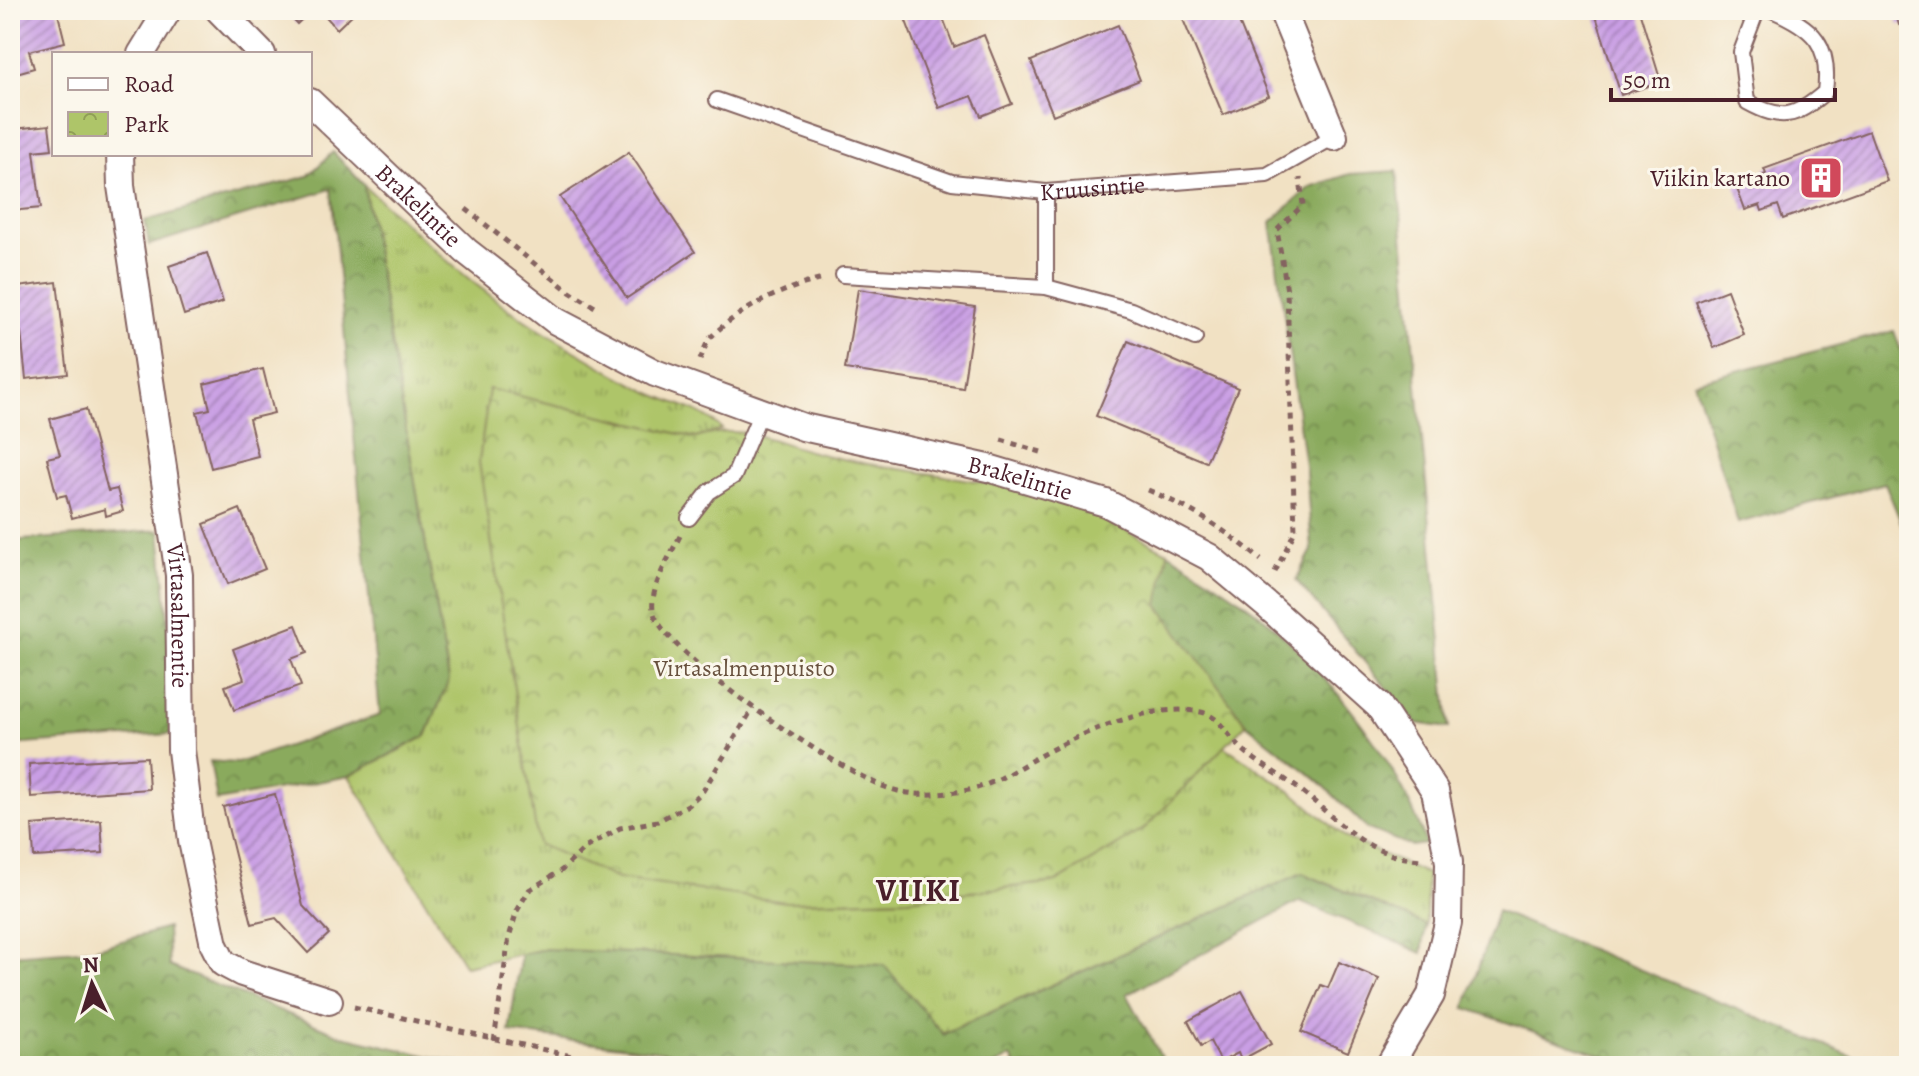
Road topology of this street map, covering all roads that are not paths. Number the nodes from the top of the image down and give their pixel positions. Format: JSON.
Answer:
{"nodes":[{"id":1,"x":168,"y":10,"type":"edge"},
{"id":2,"x":219,"y":10,"type":"edge"},
{"id":3,"x":1282,"y":10,"type":"edge"},
{"id":4,"x":1757,"y":10,"type":"edge"},
{"id":5,"x":1772,"y":10,"type":"edge"},
{"id":6,"x":142,"y":52,"type":"edge"},
{"id":7,"x":260,"y":52,"type":"edge"},
{"id":8,"x":717,"y":100,"type":"dead end"},
{"id":9,"x":312,"y":104,"type":"edge"},
{"id":10,"x":1334,"y":137,"type":"joint"},
{"id":11,"x":120,"y":156,"type":"edge"},
{"id":12,"x":1046,"y":192,"type":"junction"},
{"id":13,"x":843,"y":275,"type":"road end"},
{"id":14,"x":1046,"y":287,"type":"junction"},
{"id":15,"x":1195,"y":338,"type":"dead end"},
{"id":16,"x":761,"y":412,"type":"junction"},
{"id":17,"x":689,"y":518,"type":"road end"},
{"id":18,"x":329,"y":1001,"type":"road end"},
{"id":19,"x":1389,"y":1066,"type":"edge"}],
"edges":[{"from":1,"to":6,"type":"street"},
{"from":2,"to":7,"type":"street"},
{"from":3,"to":10,"type":"street","name":"Kruusintie"},
{"from":4,"to":5,"type":"lane"},
{"from":8,"to":12,"type":"lane","name":"Kruusintie"},
{"from":9,"to":16,"type":"street","name":"Brakelintie"},
{"from":10,"to":12,"type":"lane","name":"Kruusintie"},
{"from":11,"to":18,"type":"street","name":"Virtasalmentie"},
{"from":12,"to":14,"type":"lane"},
{"from":13,"to":14,"type":"lane"},
{"from":14,"to":15,"type":"lane"},
{"from":16,"to":17,"type":"lane"},
{"from":16,"to":19,"type":"street","name":"Brakelintie"}]}
